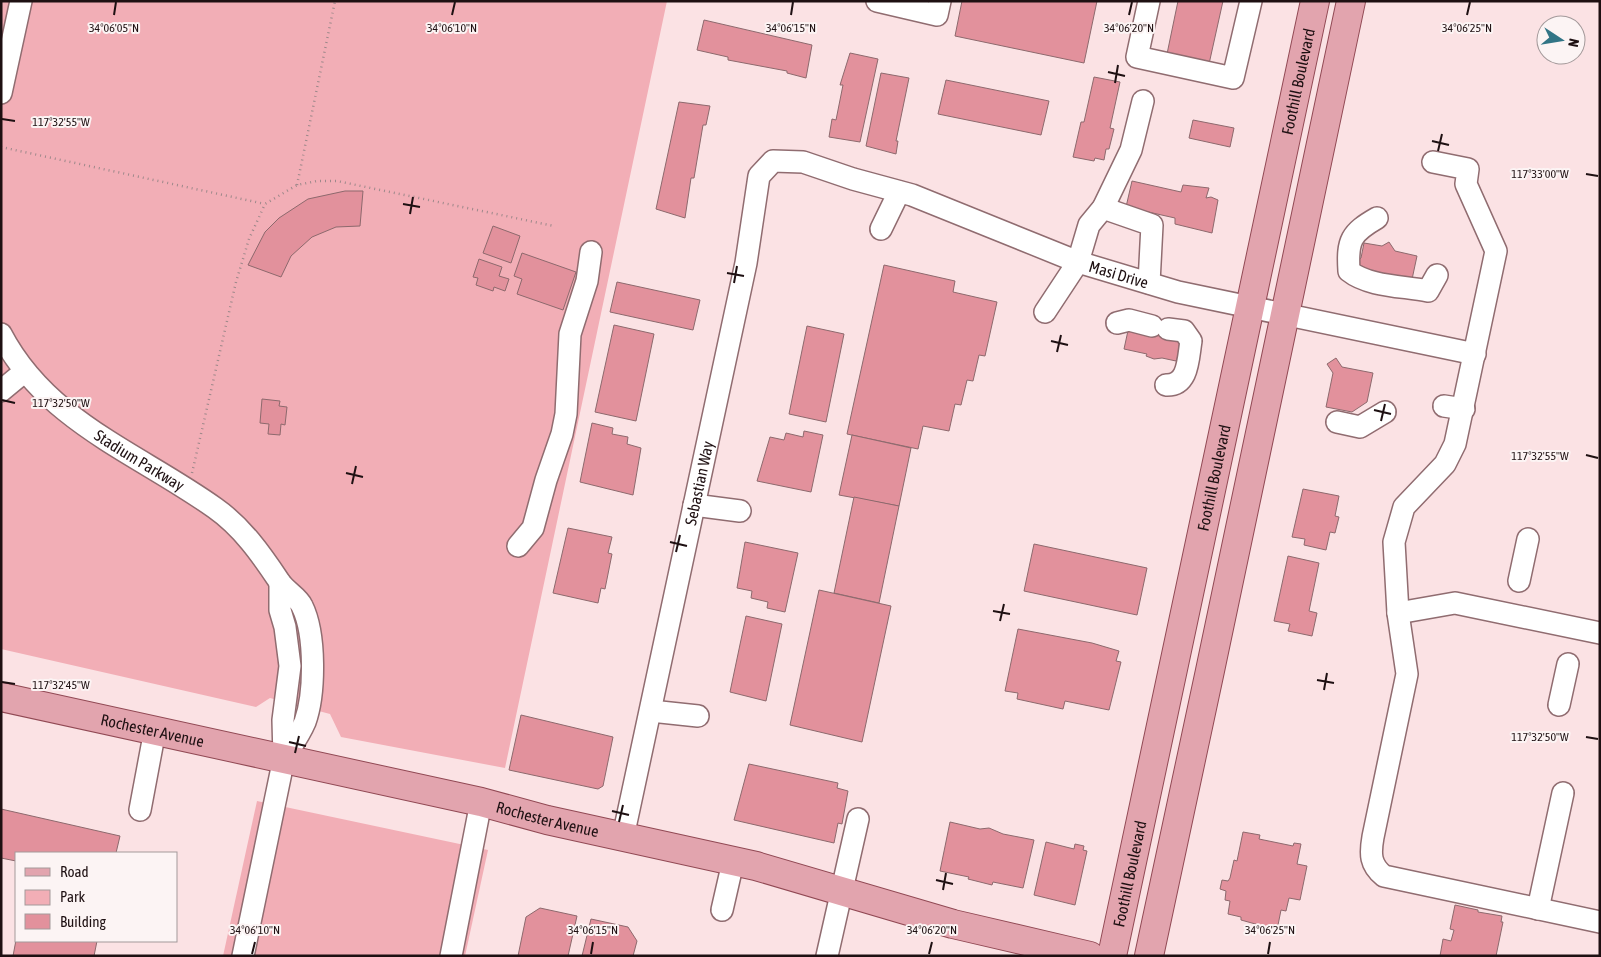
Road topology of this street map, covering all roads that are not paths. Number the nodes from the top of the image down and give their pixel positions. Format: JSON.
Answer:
{"nodes":[{"id":1,"x":21,"y":1,"type":"edge"},
{"id":2,"x":877,"y":1,"type":"edge"},
{"id":3,"x":940,"y":1,"type":"edge"},
{"id":4,"x":1148,"y":1,"type":"edge"},
{"id":5,"x":1251,"y":1,"type":"edge"},
{"id":6,"x":1315,"y":1,"type":"edge"},
{"id":7,"x":1351,"y":1,"type":"edge"},
{"id":8,"x":1,"y":93,"type":"edge"},
{"id":9,"x":1143,"y":101,"type":"dead end"},
{"id":10,"x":773,"y":161,"type":"joint"},
{"id":11,"x":1433,"y":162,"type":"dead end"},
{"id":12,"x":899,"y":192,"type":"junction"},
{"id":13,"x":1103,"y":208,"type":"junction"},
{"id":14,"x":1377,"y":218,"type":"dead end"},
{"id":15,"x":881,"y":229,"type":"dead end"},
{"id":16,"x":591,"y":252,"type":"dead end"},
{"id":17,"x":1078,"y":262,"type":"junction"},
{"id":18,"x":1437,"y":275,"type":"dead end"},
{"id":19,"x":1149,"y":283,"type":"junction"},
{"id":20,"x":1248,"y":306,"type":"junction"},
{"id":21,"x":1045,"y":312,"type":"dead end"},
{"id":22,"x":1284,"y":314,"type":"junction"},
{"id":23,"x":1117,"y":323,"type":"dead end"},
{"id":24,"x":1,"y":334,"type":"edge"},
{"id":25,"x":1476,"y":354,"type":"junction"},
{"id":26,"x":24,"y":372,"type":"junction"},
{"id":27,"x":1166,"y":384,"type":"dead end"},
{"id":28,"x":1,"y":391,"type":"edge"},
{"id":29,"x":1386,"y":412,"type":"dead end"},
{"id":30,"x":1337,"y":422,"type":"dead end"},
{"id":31,"x":694,"y":505,"type":"junction"},
{"id":32,"x":740,"y":511,"type":"dead end"},
{"id":33,"x":1528,"y":539,"type":"dead end"},
{"id":34,"x":518,"y":546,"type":"dead end"},
{"id":35,"x":1519,"y":581,"type":"dead end"},
{"id":36,"x":1398,"y":614,"type":"junction"},
{"id":37,"x":1600,"y":634,"type":"edge"},
{"id":38,"x":1568,"y":664,"type":"dead end"},
{"id":39,"x":1,"y":697,"type":"edge"},
{"id":40,"x":1559,"y":705,"type":"dead end"},
{"id":41,"x":651,"y":711,"type":"junction"},
{"id":42,"x":698,"y":716,"type":"dead end"},
{"id":43,"x":155,"y":730,"type":"junction"},
{"id":44,"x":284,"y":758,"type":"junction"},
{"id":45,"x":1563,"y":793,"type":"dead end"},
{"id":46,"x":481,"y":802,"type":"junction"},
{"id":47,"x":140,"y":810,"type":"dead end"},
{"id":48,"x":858,"y":819,"type":"dead end"},
{"id":49,"x":623,"y":837,"type":"junction"},
{"id":50,"x":733,"y":862,"type":"junction"},
{"id":51,"x":842,"y":891,"type":"junction"},
{"id":52,"x":1538,"y":909,"type":"junction"},
{"id":53,"x":722,"y":910,"type":"dead end"},
{"id":54,"x":1600,"y":922,"type":"edge"},
{"id":55,"x":243,"y":956,"type":"edge"},
{"id":56,"x":451,"y":956,"type":"edge"},
{"id":57,"x":827,"y":956,"type":"edge"},
{"id":58,"x":1090,"y":956,"type":"edge"},
{"id":59,"x":1112,"y":956,"type":"edge"},
{"id":60,"x":1149,"y":956,"type":"edge"}],
"edges":[{"from":1,"to":8,"type":"street"},
{"from":2,"to":3,"type":"street"},
{"from":4,"to":5,"type":"street"},
{"from":6,"to":20,"type":"main road","name":"Foothill Boulevard"},
{"from":7,"to":22,"type":"main road"},
{"from":9,"to":13,"type":"street"},
{"from":10,"to":12,"type":"street","name":"Masi Drive"},
{"from":10,"to":31,"type":"street","name":"Sebastian Way"},
{"from":11,"to":25,"type":"street"},
{"from":12,"to":15,"type":"street"},
{"from":12,"to":17,"type":"street","name":"Masi Drive"},
{"from":13,"to":17,"type":"street"},
{"from":13,"to":19,"type":"street"},
{"from":14,"to":18,"type":"street"},
{"from":16,"to":34,"type":"street"},
{"from":17,"to":19,"type":"street","name":"Masi Drive"},
{"from":17,"to":21,"type":"street"},
{"from":19,"to":20,"type":"street","name":"Masi Drive"},
{"from":20,"to":22,"type":"street","name":"Masi Drive"},
{"from":20,"to":59,"type":"main road","name":"Foothill Boulevard"},
{"from":22,"to":25,"type":"street","name":"Masi Drive"},
{"from":22,"to":60,"type":"main road"},
{"from":23,"to":27,"type":"street"},
{"from":24,"to":26,"type":"street","name":"Stadium Parkway"},
{"from":25,"to":36,"type":"street"},
{"from":26,"to":28,"type":"street"},
{"from":26,"to":44,"type":"street","name":"Stadium Parkway"},
{"from":29,"to":30,"type":"street"},
{"from":31,"to":32,"type":"street"},
{"from":31,"to":41,"type":"street","name":"Sebastian Way"},
{"from":33,"to":35,"type":"street"},
{"from":36,"to":37,"type":"street"},
{"from":36,"to":52,"type":"street"},
{"from":38,"to":40,"type":"street"},
{"from":39,"to":43,"type":"main road","name":"Rochester Avenue"},
{"from":41,"to":42,"type":"street"},
{"from":41,"to":49,"type":"street","name":"Sebastian Way"},
{"from":43,"to":44,"type":"main road","name":"Rochester Avenue"},
{"from":43,"to":47,"type":"street"},
{"from":44,"to":46,"type":"main road","name":"Rochester Avenue"},
{"from":44,"to":55,"type":"street","name":"Stadium Parkway"},
{"from":45,"to":52,"type":"street"},
{"from":46,"to":49,"type":"main road","name":"Rochester Avenue"},
{"from":46,"to":56,"type":"street"},
{"from":48,"to":51,"type":"street"},
{"from":49,"to":50,"type":"main road","name":"Rochester Avenue"},
{"from":50,"to":51,"type":"main road","name":"Rochester Avenue"},
{"from":50,"to":53,"type":"street"},
{"from":51,"to":57,"type":"street"},
{"from":51,"to":58,"type":"main road","name":"Rochester Avenue"},
{"from":52,"to":54,"type":"street"}]}
